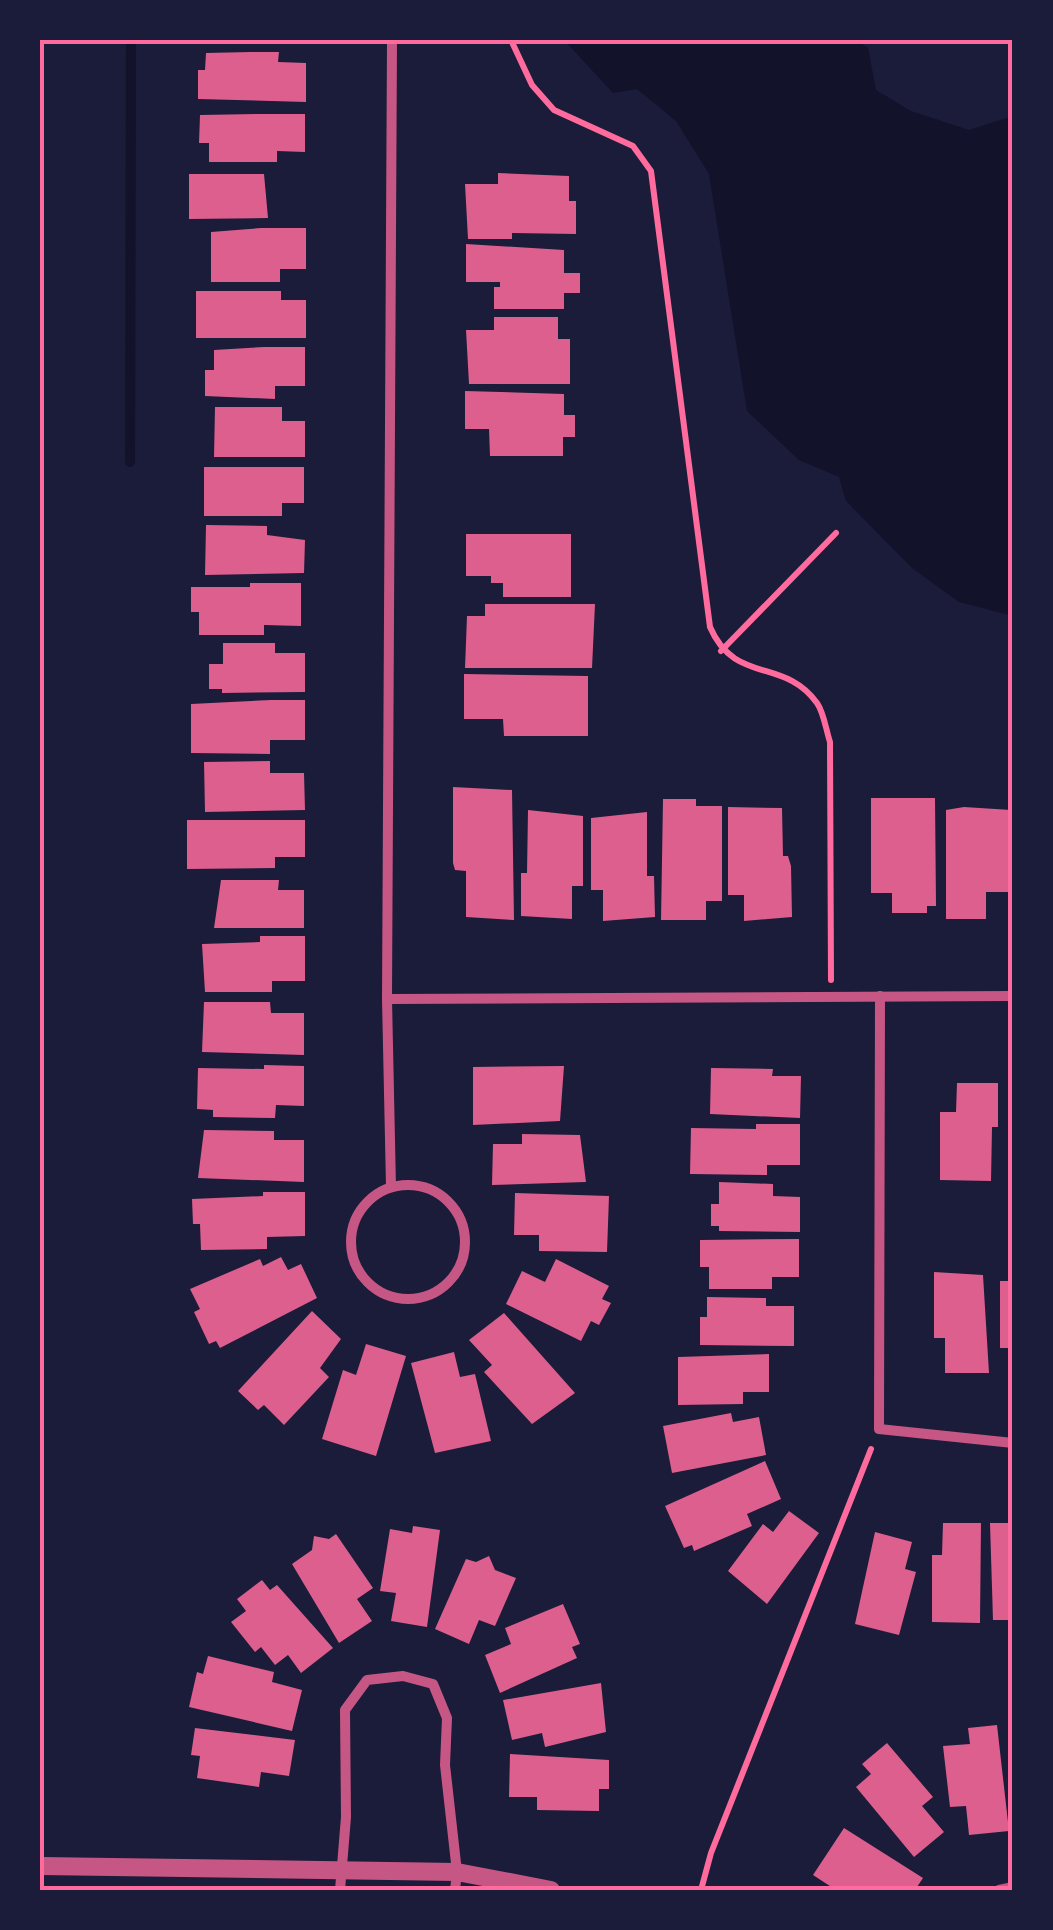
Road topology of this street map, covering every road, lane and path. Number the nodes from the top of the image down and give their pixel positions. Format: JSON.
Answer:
{"nodes":[{"id":1,"x":392,"y":40,"type":"edge"},
{"id":2,"x":512,"y":40,"type":"edge"},
{"id":3,"x":836,"y":532,"type":"dead end"},
{"id":4,"x":720,"y":652,"type":"junction"},
{"id":5,"x":831,"y":996,"type":"junction"},
{"id":6,"x":880,"y":996,"type":"junction"},
{"id":7,"x":1013,"y":996,"type":"edge"},
{"id":8,"x":387,"y":999,"type":"junction"},
{"id":9,"x":391,"y":1187,"type":"junction"},
{"id":10,"x":879,"y":1429,"type":"junction"},
{"id":11,"x":1013,"y":1443,"type":"edge"},
{"id":12,"x":40,"y":1866,"type":"edge"},
{"id":13,"x":341,"y":1867,"type":"junction"},
{"id":14,"x":456,"y":1881,"type":"edge"},
{"id":15,"x":1013,"y":1887,"type":"edge"},
{"id":16,"x":340,"y":1890,"type":"edge"},
{"id":17,"x":551,"y":1890,"type":"edge"},
{"id":18,"x":700,"y":1890,"type":"edge"},
{"id":19,"x":999,"y":1890,"type":"edge"}],
"edges":[{"from":1,"to":8,"type":"street"},
{"from":2,"to":4,"type":"path"},
{"from":3,"to":4,"type":"path"},
{"from":4,"to":5,"type":"path"},
{"from":5,"to":6,"type":"street"},
{"from":5,"to":8,"type":"street"},
{"from":6,"to":7,"type":"street"},
{"from":6,"to":10,"type":"street"},
{"from":8,"to":9,"type":"street"},
{"from":9,"to":9,"type":"street"},
{"from":10,"to":11,"type":"street"},
{"from":10,"to":18,"type":"path"},
{"from":12,"to":13,"type":"street"},
{"from":13,"to":14,"type":"street"},
{"from":13,"to":14,"type":"street"},
{"from":13,"to":16,"type":"street"},
{"from":14,"to":17,"type":"street"},
{"from":15,"to":19,"type":"street"}]}
